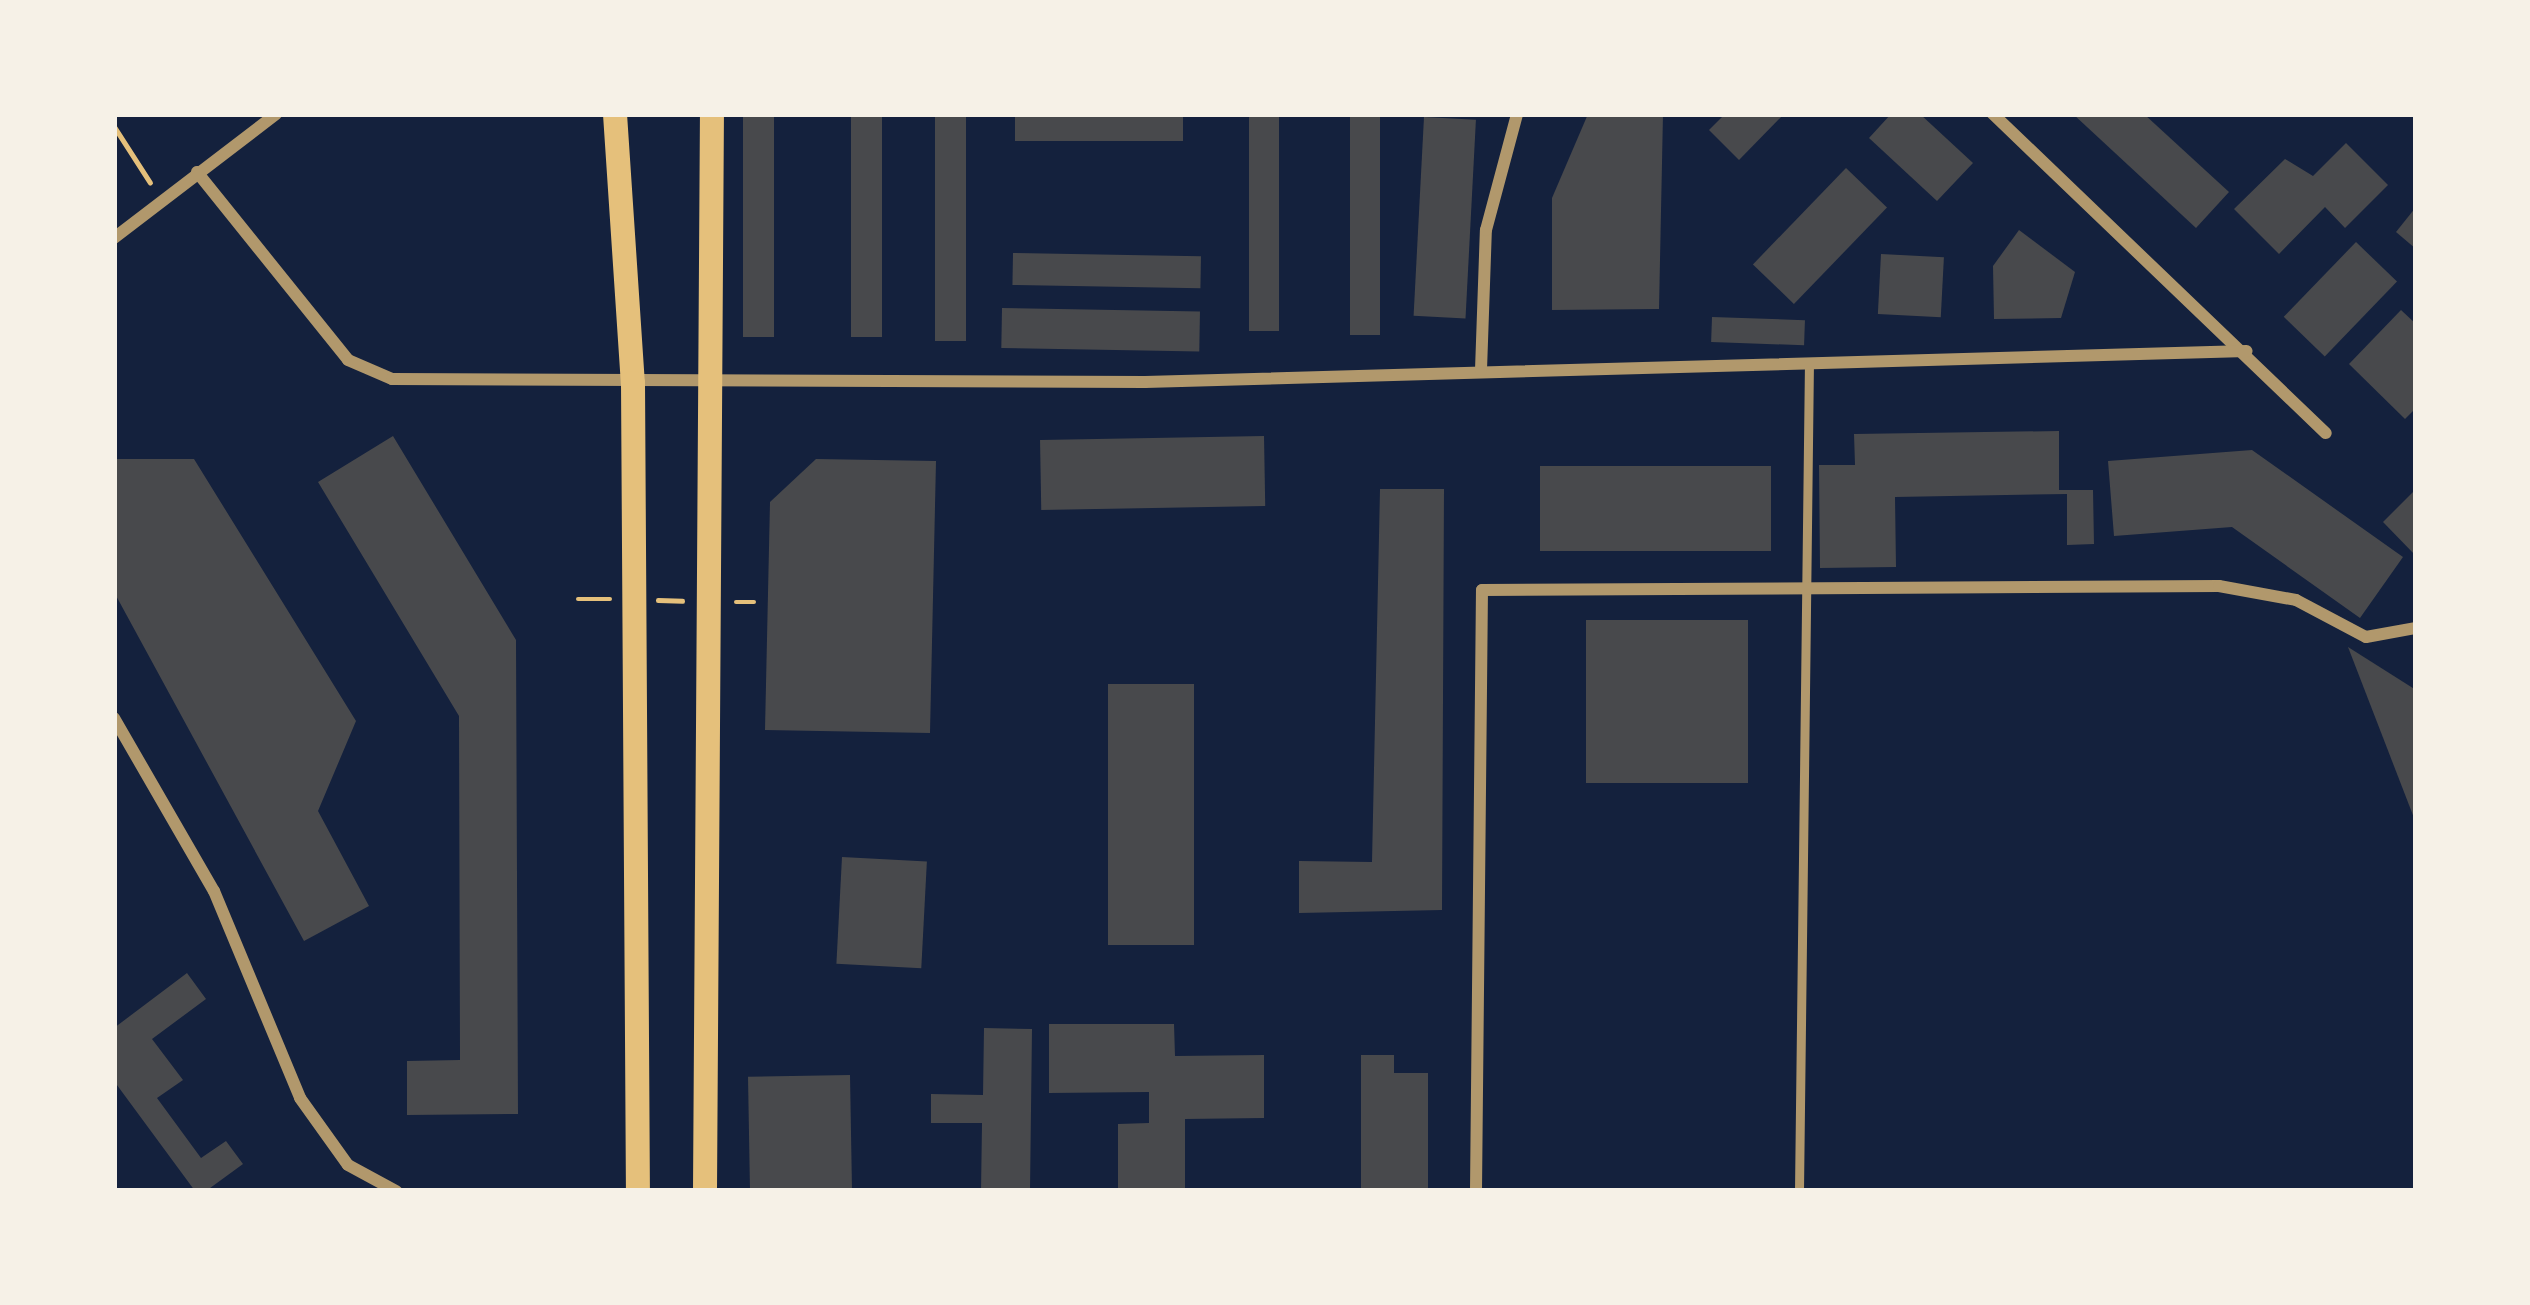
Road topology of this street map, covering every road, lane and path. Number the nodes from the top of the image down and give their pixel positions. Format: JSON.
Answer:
{"nodes":[{"id":1,"x":276,"y":114,"type":"edge"},
{"id":2,"x":615,"y":114,"type":"edge"},
{"id":3,"x":712,"y":114,"type":"edge"},
{"id":4,"x":1517,"y":114,"type":"edge"},
{"id":5,"x":1993,"y":114,"type":"edge"},
{"id":6,"x":114,"y":126,"type":"edge"},
{"id":7,"x":197,"y":172,"type":"junction"},
{"id":8,"x":161,"y":200,"type":"junction"},
{"id":9,"x":114,"y":238,"type":"edge"},
{"id":10,"x":2247,"y":351,"type":"junction"},
{"id":11,"x":1809,"y":363,"type":"junction"},
{"id":12,"x":1481,"y":370,"type":"junction"},
{"id":13,"x":632,"y":383,"type":"junction"},
{"id":14,"x":710,"y":384,"type":"junction"},
{"id":15,"x":2326,"y":433,"type":"dead end"},
{"id":16,"x":1807,"y":591,"type":"junction"},
{"id":17,"x":578,"y":599,"type":"dead end"},
{"id":18,"x":622,"y":600,"type":"dead end"},
{"id":19,"x":644,"y":600,"type":"dead end"},
{"id":20,"x":688,"y":601,"type":"dead end"},
{"id":21,"x":732,"y":602,"type":"dead end"},
{"id":22,"x":754,"y":602,"type":"dead end"},
{"id":23,"x":2416,"y":628,"type":"edge"},
{"id":24,"x":114,"y":718,"type":"edge"},
{"id":25,"x":396,"y":1191,"type":"edge"},
{"id":26,"x":638,"y":1191,"type":"edge"},
{"id":27,"x":705,"y":1191,"type":"edge"},
{"id":28,"x":1476,"y":1191,"type":"edge"},
{"id":29,"x":1799,"y":1191,"type":"edge"}],
"edges":[{"from":1,"to":7,"type":"street"},
{"from":2,"to":13,"type":"main road"},
{"from":3,"to":14,"type":"main road"},
{"from":4,"to":12,"type":"street"},
{"from":5,"to":10,"type":"street"},
{"from":6,"to":8,"type":"path"},
{"from":7,"to":8,"type":"street"},
{"from":7,"to":13,"type":"street"},
{"from":8,"to":9,"type":"street"},
{"from":10,"to":11,"type":"street"},
{"from":10,"to":15,"type":"street"},
{"from":11,"to":12,"type":"street"},
{"from":11,"to":16,"type":"lane"},
{"from":12,"to":14,"type":"street"},
{"from":13,"to":14,"type":"street"},
{"from":13,"to":26,"type":"main road"},
{"from":14,"to":27,"type":"main road"},
{"from":16,"to":23,"type":"street"},
{"from":16,"to":28,"type":"street"},
{"from":16,"to":29,"type":"lane"},
{"from":17,"to":18,"type":"path"},
{"from":19,"to":20,"type":"path"},
{"from":21,"to":22,"type":"path"},
{"from":24,"to":25,"type":"street"}]}
